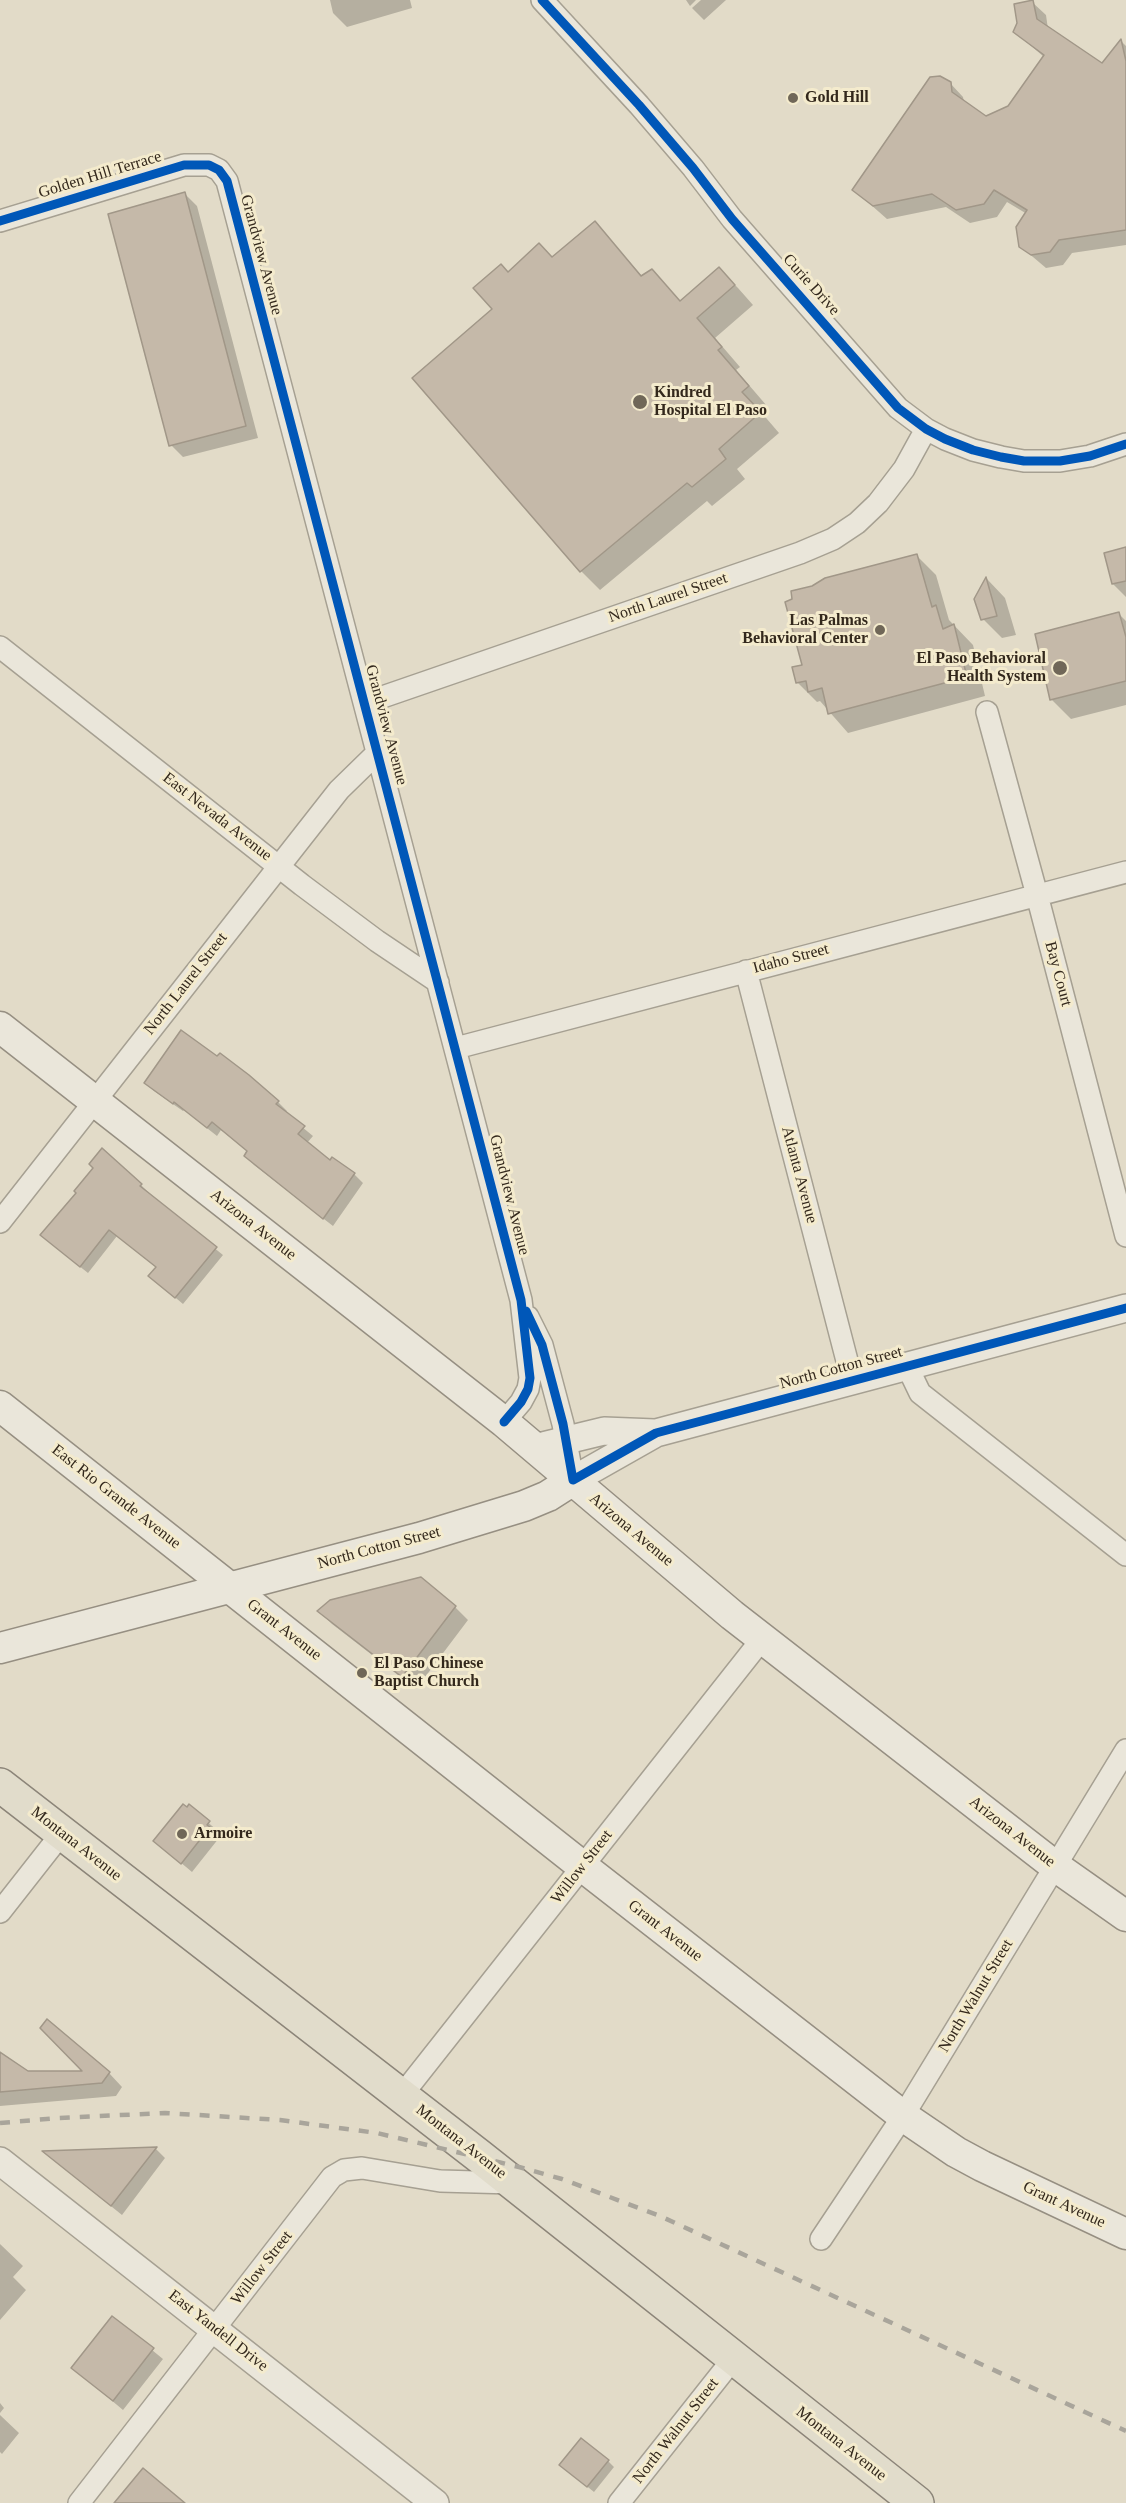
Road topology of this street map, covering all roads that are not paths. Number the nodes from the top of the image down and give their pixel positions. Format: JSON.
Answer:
{"nodes":[{"id":1,"x":542,"y":0,"type":"edge"},
{"id":2,"x":209,"y":165,"type":"joint"},
{"id":3,"x":0,"y":221,"type":"edge"},
{"id":4,"x":926,"y":429,"type":"junction"},
{"id":5,"x":1126,"y":444,"type":"edge"},
{"id":6,"x":0,"y":647,"type":"edge"},
{"id":7,"x":365,"y":703,"type":"junction"},
{"id":8,"x":987,"y":712,"type":"dead end"},
{"id":9,"x":378,"y":752,"type":"junction"},
{"id":10,"x":279,"y":865,"type":"junction"},
{"id":11,"x":1126,"y":872,"type":"edge"},
{"id":12,"x":1037,"y":895,"type":"junction"},
{"id":13,"x":746,"y":970,"type":"junction"},
{"id":14,"x":438,"y":982,"type":"junction"},
{"id":15,"x":0,"y":1027,"type":"edge"},
{"id":16,"x":456,"y":1048,"type":"junction"},
{"id":17,"x":94,"y":1101,"type":"junction"},
{"id":18,"x":0,"y":1222,"type":"edge"},
{"id":19,"x":1126,"y":1236,"type":"edge"},
{"id":20,"x":520,"y":1300,"type":"junction"},
{"id":21,"x":1126,"y":1308,"type":"edge"},
{"id":22,"x":907,"y":1366,"type":"junction"},
{"id":23,"x":852,"y":1380,"type":"junction"},
{"id":24,"x":0,"y":1406,"type":"edge"},
{"id":25,"x":504,"y":1422,"type":"junction"},
{"id":26,"x":656,"y":1432,"type":"junction"},
{"id":27,"x":566,"y":1441,"type":"junction"},
{"id":28,"x":534,"y":1448,"type":"junction"},
{"id":29,"x":573,"y":1480,"type":"junction"},
{"id":30,"x":1126,"y":1555,"type":"edge"},
{"id":31,"x":231,"y":1587,"type":"junction"},
{"id":32,"x":762,"y":1639,"type":"junction"},
{"id":33,"x":0,"y":1648,"type":"edge"},
{"id":34,"x":1126,"y":1750,"type":"edge"},
{"id":35,"x":0,"y":1785,"type":"edge"},
{"id":36,"x":62,"y":1833,"type":"junction"},
{"id":37,"x":582,"y":1866,"type":"junction"},
{"id":38,"x":1055,"y":1866,"type":"junction"},
{"id":39,"x":0,"y":1911,"type":"edge"},
{"id":40,"x":1126,"y":1916,"type":"edge"},
{"id":41,"x":402,"y":2095,"type":"junction"},
{"id":42,"x":903,"y":2116,"type":"junction"},
{"id":43,"x":0,"y":2161,"type":"edge"},
{"id":44,"x":512,"y":2183,"type":"junction"},
{"id":45,"x":1126,"y":2234,"type":"edge"},
{"id":46,"x":820,"y":2239,"type":"dead end"},
{"id":47,"x":215,"y":2328,"type":"junction"},
{"id":48,"x":733,"y":2359,"type":"junction"},
{"id":49,"x":79,"y":2503,"type":"edge"},
{"id":50,"x":435,"y":2503,"type":"edge"},
{"id":51,"x":620,"y":2503,"type":"edge"},
{"id":52,"x":917,"y":2503,"type":"edge"}],
"edges":[{"from":1,"to":4,"type":"street","name":"Curie Drive"},
{"from":2,"to":3,"type":"street","name":"Golden Hill Terrace"},
{"from":2,"to":7,"type":"street","name":"Grandview Avenue"},
{"from":4,"to":5,"type":"street","name":"Curie Drive"},
{"from":4,"to":7,"type":"street","name":"North Laurel Street"},
{"from":6,"to":10,"type":"street","name":"East Nevada Avenue"},
{"from":7,"to":9,"type":"street","name":"Grandview Avenue"},
{"from":8,"to":12,"type":"street","name":"Bay Court"},
{"from":9,"to":10,"type":"street","name":"North Laurel Street"},
{"from":9,"to":14,"type":"street","name":"Grandview Avenue"},
{"from":10,"to":14,"type":"street","name":"East Nevada Avenue"},
{"from":10,"to":17,"type":"street","name":"North Laurel Street"},
{"from":11,"to":12,"type":"street","name":"Idaho Street"},
{"from":12,"to":13,"type":"street","name":"Idaho Street"},
{"from":12,"to":19,"type":"street","name":"Bay Court"},
{"from":13,"to":16,"type":"street","name":"Idaho Street"},
{"from":13,"to":23,"type":"street","name":"Atlanta Avenue"},
{"from":14,"to":16,"type":"street","name":"Grandview Avenue"},
{"from":15,"to":17,"type":"main road","name":"Arizona Avenue"},
{"from":16,"to":20,"type":"street","name":"Grandview Avenue"},
{"from":17,"to":18,"type":"street","name":"North Laurel Street"},
{"from":17,"to":25,"type":"main road","name":"Arizona Avenue"},
{"from":20,"to":25,"type":"street","name":"Grandview Avenue"},
{"from":20,"to":27,"type":"street","name":"Grandview Avenue"},
{"from":21,"to":22,"type":"street","name":"North Cotton Street"},
{"from":22,"to":23,"type":"street","name":"North Cotton Street"},
{"from":22,"to":30,"type":"street"},
{"from":23,"to":26,"type":"street","name":"North Cotton Street"},
{"from":24,"to":31,"type":"main road","name":"East Rio Grande Avenue"},
{"from":25,"to":28,"type":"main road","name":"Arizona Avenue"},
{"from":26,"to":27,"type":"street"},
{"from":26,"to":29,"type":"street","name":"North Cotton Street"},
{"from":27,"to":28,"type":"street"},
{"from":27,"to":29,"type":"street","name":"Grandview Avenue"},
{"from":28,"to":29,"type":"main road","name":"Arizona Avenue"},
{"from":29,"to":31,"type":"main road","name":"North Cotton Street"},
{"from":29,"to":32,"type":"main road","name":"Arizona Avenue"},
{"from":31,"to":33,"type":"main road","name":"North Cotton Street"},
{"from":31,"to":37,"type":"main road","name":"Grant Avenue"},
{"from":32,"to":37,"type":"street","name":"Willow Street"},
{"from":32,"to":38,"type":"main road","name":"Arizona Avenue"},
{"from":34,"to":38,"type":"street","name":"North Walnut Street"},
{"from":35,"to":36,"type":"main road","name":"Montana Avenue"},
{"from":36,"to":39,"type":"street"},
{"from":36,"to":41,"type":"main road","name":"Montana Avenue"},
{"from":37,"to":41,"type":"street","name":"Willow Street"},
{"from":37,"to":42,"type":"main road","name":"Grant Avenue"},
{"from":38,"to":40,"type":"main road","name":"Arizona Avenue"},
{"from":38,"to":42,"type":"street","name":"North Walnut Street"},
{"from":41,"to":44,"type":"main road","name":"Montana Avenue"},
{"from":42,"to":45,"type":"main road","name":"Grant Avenue"},
{"from":42,"to":46,"type":"street","name":"North Walnut Street"},
{"from":43,"to":47,"type":"street","name":"East Yandell Drive"},
{"from":44,"to":47,"type":"street","name":"Willow Street"},
{"from":44,"to":48,"type":"main road","name":"Montana Avenue"},
{"from":47,"to":49,"type":"street","name":"Willow Street"},
{"from":47,"to":50,"type":"street","name":"East Yandell Drive"},
{"from":48,"to":51,"type":"street","name":"North Walnut Street"},
{"from":48,"to":52,"type":"main road","name":"Montana Avenue"}]}
